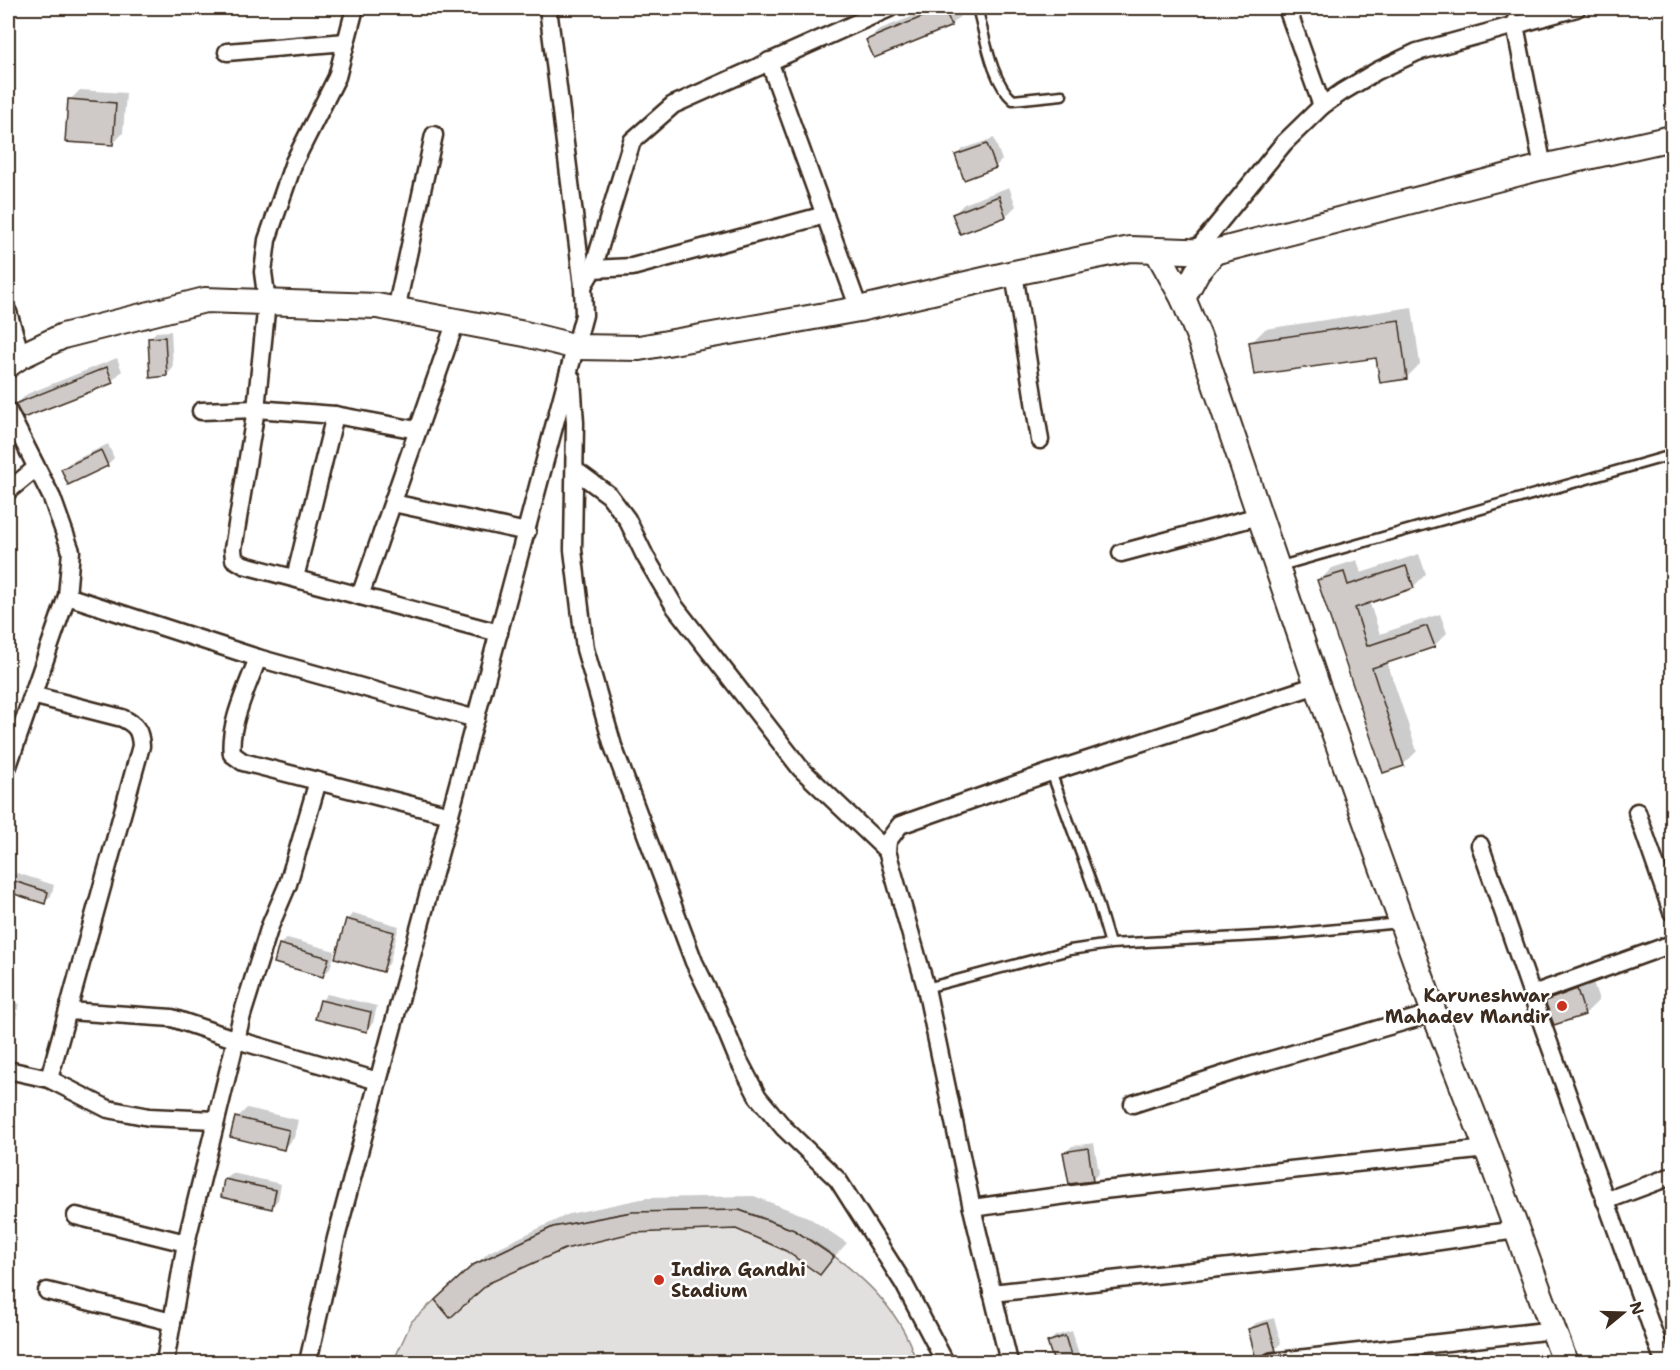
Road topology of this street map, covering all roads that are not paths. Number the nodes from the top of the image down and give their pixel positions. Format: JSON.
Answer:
{"nodes":[{"id":1,"x":355,"y":8,"type":"edge"},
{"id":2,"x":548,"y":8,"type":"edge"},
{"id":3,"x":890,"y":8,"type":"edge"},
{"id":4,"x":977,"y":8,"type":"edge"},
{"id":5,"x":1287,"y":8,"type":"edge"},
{"id":6,"x":1511,"y":8,"type":"edge"},
{"id":7,"x":1577,"y":8,"type":"edge"},
{"id":8,"x":1515,"y":25,"type":"junction"},
{"id":9,"x":346,"y":42,"type":"junction"},
{"id":10,"x":227,"y":52,"type":"dead end"},
{"id":11,"x":769,"y":61,"type":"junction"},
{"id":12,"x":1062,"y":95,"type":"dead end"},
{"id":13,"x":1322,"y":106,"type":"junction"},
{"id":14,"x":434,"y":135,"type":"dead end"},
{"id":15,"x":1672,"y":138,"type":"edge"},
{"id":16,"x":1544,"y":167,"type":"junction"},
{"id":17,"x":825,"y":215,"type":"junction"},
{"id":18,"x":1157,"y":251,"type":"junction"},
{"id":19,"x":1204,"y":252,"type":"junction"},
{"id":20,"x":593,"y":269,"type":"junction"},
{"id":21,"x":1014,"y":273,"type":"junction"},
{"id":22,"x":583,"y":286,"type":"junction"},
{"id":23,"x":1183,"y":298,"type":"junction"},
{"id":24,"x":267,"y":302,"type":"junction"},
{"id":25,"x":859,"y":309,"type":"junction"},
{"id":26,"x":396,"y":310,"type":"junction"},
{"id":27,"x":8,"y":312,"type":"edge"},
{"id":28,"x":456,"y":321,"type":"junction"},
{"id":29,"x":574,"y":357,"type":"junction"},
{"id":30,"x":14,"y":361,"type":"edge"},
{"id":31,"x":256,"y":409,"type":"junction"},
{"id":32,"x":8,"y":411,"type":"edge"},
{"id":33,"x":201,"y":411,"type":"dead end"},
{"id":34,"x":335,"y":415,"type":"junction"},
{"id":35,"x":417,"y":430,"type":"junction"},
{"id":36,"x":1040,"y":441,"type":"dead end"},
{"id":37,"x":1672,"y":455,"type":"edge"},
{"id":38,"x":36,"y":468,"type":"junction"},
{"id":39,"x":575,"y":470,"type":"junction"},
{"id":40,"x":8,"y":491,"type":"edge"},
{"id":41,"x":393,"y":503,"type":"junction"},
{"id":42,"x":1259,"y":516,"type":"junction"},
{"id":43,"x":527,"y":532,"type":"junction"},
{"id":44,"x":1121,"y":553,"type":"dead end"},
{"id":45,"x":1276,"y":567,"type":"junction"},
{"id":46,"x":295,"y":578,"type":"junction"},
{"id":47,"x":67,"y":596,"type":"junction"},
{"id":48,"x":360,"y":596,"type":"junction"},
{"id":49,"x":500,"y":633,"type":"junction"},
{"id":50,"x":258,"y":658,"type":"junction"},
{"id":51,"x":1317,"y":685,"type":"junction"},
{"id":52,"x":32,"y":695,"type":"junction"},
{"id":53,"x":476,"y":719,"type":"junction"},
{"id":54,"x":8,"y":766,"type":"edge"},
{"id":55,"x":1051,"y":772,"type":"junction"},
{"id":56,"x":318,"y":781,"type":"junction"},
{"id":57,"x":1637,"y":812,"type":"dead end"},
{"id":58,"x":450,"y":815,"type":"junction"},
{"id":59,"x":1480,"y":845,"type":"dead end"},
{"id":60,"x":887,"y":851,"type":"junction"},
{"id":61,"x":1672,"y":912,"type":"edge"},
{"id":62,"x":1401,"y":923,"type":"junction"},
{"id":63,"x":1110,"y":944,"type":"junction"},
{"id":64,"x":1672,"y":944,"type":"edge"},
{"id":65,"x":926,"y":988,"type":"junction"},
{"id":66,"x":1533,"y":994,"type":"junction"},
{"id":67,"x":68,"y":1011,"type":"junction"},
{"id":68,"x":1434,"y":1013,"type":"junction"},
{"id":69,"x":237,"y":1040,"type":"junction"},
{"id":70,"x":8,"y":1070,"type":"edge"},
{"id":71,"x":49,"y":1079,"type":"junction"},
{"id":72,"x":378,"y":1081,"type":"junction"},
{"id":73,"x":1133,"y":1104,"type":"dead end"},
{"id":74,"x":215,"y":1120,"type":"junction"},
{"id":75,"x":1487,"y":1149,"type":"junction"},
{"id":76,"x":1672,"y":1176,"type":"edge"},
{"id":77,"x":1605,"y":1201,"type":"junction"},
{"id":78,"x":972,"y":1208,"type":"junction"},
{"id":79,"x":76,"y":1216,"type":"dead end"},
{"id":80,"x":1516,"y":1230,"type":"junction"},
{"id":81,"x":186,"y":1243,"type":"junction"},
{"id":82,"x":47,"y":1291,"type":"dead end"},
{"id":83,"x":992,"y":1293,"type":"junction"},
{"id":84,"x":172,"y":1322,"type":"junction"},
{"id":85,"x":1554,"y":1330,"type":"junction"},
{"id":86,"x":165,"y":1362,"type":"edge"},
{"id":87,"x":308,"y":1362,"type":"edge"},
{"id":88,"x":945,"y":1362,"type":"edge"},
{"id":89,"x":1009,"y":1362,"type":"edge"},
{"id":90,"x":1271,"y":1362,"type":"edge"},
{"id":91,"x":1565,"y":1362,"type":"edge"},
{"id":92,"x":1664,"y":1362,"type":"edge"}],
"edges":[{"from":1,"to":9,"type":"street"},
{"from":2,"to":22,"type":"street"},
{"from":3,"to":11,"type":"street"},
{"from":4,"to":12,"type":"lane"},
{"from":5,"to":13,"type":"street"},
{"from":6,"to":8,"type":"lane"},
{"from":7,"to":8,"type":"street"},
{"from":8,"to":13,"type":"street"},
{"from":8,"to":16,"type":"street"},
{"from":9,"to":10,"type":"street"},
{"from":9,"to":24,"type":"street"},
{"from":11,"to":17,"type":"street"},
{"from":11,"to":20,"type":"street"},
{"from":13,"to":19,"type":"street"},
{"from":14,"to":26,"type":"street"},
{"from":15,"to":16,"type":"street"},
{"from":16,"to":19,"type":"street"},
{"from":17,"to":20,"type":"street"},
{"from":17,"to":25,"type":"street"},
{"from":18,"to":19,"type":"street"},
{"from":18,"to":21,"type":"street"},
{"from":18,"to":23,"type":"street"},
{"from":19,"to":23,"type":"street"},
{"from":20,"to":22,"type":"street"},
{"from":21,"to":25,"type":"street"},
{"from":21,"to":36,"type":"street"},
{"from":22,"to":29,"type":"street"},
{"from":23,"to":42,"type":"street"},
{"from":24,"to":26,"type":"street"},
{"from":24,"to":30,"type":"street"},
{"from":24,"to":31,"type":"street"},
{"from":25,"to":29,"type":"street"},
{"from":26,"to":28,"type":"street"},
{"from":27,"to":30,"type":"street"},
{"from":28,"to":29,"type":"street"},
{"from":28,"to":35,"type":"street"},
{"from":29,"to":39,"type":"street"},
{"from":29,"to":43,"type":"street"},
{"from":31,"to":33,"type":"street"},
{"from":31,"to":34,"type":"street"},
{"from":31,"to":46,"type":"street"},
{"from":32,"to":38,"type":"street"},
{"from":34,"to":35,"type":"street"},
{"from":34,"to":46,"type":"street"},
{"from":35,"to":41,"type":"street"},
{"from":37,"to":45,"type":"lane"},
{"from":38,"to":40,"type":"street"},
{"from":38,"to":47,"type":"street"},
{"from":39,"to":60,"type":"street"},
{"from":39,"to":88,"type":"street"},
{"from":41,"to":43,"type":"street"},
{"from":41,"to":48,"type":"street"},
{"from":42,"to":44,"type":"street"},
{"from":42,"to":45,"type":"street"},
{"from":43,"to":49,"type":"street"},
{"from":45,"to":51,"type":"street"},
{"from":46,"to":48,"type":"street"},
{"from":47,"to":50,"type":"street"},
{"from":47,"to":52,"type":"street"},
{"from":48,"to":49,"type":"street"},
{"from":49,"to":53,"type":"street"},
{"from":50,"to":53,"type":"street"},
{"from":50,"to":56,"type":"street"},
{"from":51,"to":55,"type":"street"},
{"from":51,"to":62,"type":"street"},
{"from":52,"to":54,"type":"street"},
{"from":52,"to":67,"type":"street"},
{"from":53,"to":58,"type":"street"},
{"from":55,"to":60,"type":"street"},
{"from":55,"to":63,"type":"lane"},
{"from":56,"to":58,"type":"street"},
{"from":56,"to":69,"type":"street"},
{"from":57,"to":61,"type":"street"},
{"from":58,"to":72,"type":"street"},
{"from":59,"to":66,"type":"street"},
{"from":60,"to":65,"type":"street"},
{"from":62,"to":63,"type":"lane"},
{"from":62,"to":68,"type":"street"},
{"from":63,"to":65,"type":"lane"},
{"from":64,"to":66,"type":"street"},
{"from":65,"to":78,"type":"street"},
{"from":66,"to":77,"type":"street"},
{"from":67,"to":69,"type":"street"},
{"from":67,"to":71,"type":"street"},
{"from":68,"to":73,"type":"street"},
{"from":68,"to":75,"type":"street"},
{"from":69,"to":72,"type":"street"},
{"from":69,"to":74,"type":"street"},
{"from":70,"to":71,"type":"street"},
{"from":71,"to":74,"type":"street"},
{"from":72,"to":87,"type":"street"},
{"from":74,"to":81,"type":"street"},
{"from":75,"to":78,"type":"street"},
{"from":75,"to":80,"type":"street"},
{"from":76,"to":77,"type":"street"},
{"from":77,"to":92,"type":"street"},
{"from":78,"to":83,"type":"street"},
{"from":79,"to":81,"type":"street"},
{"from":80,"to":83,"type":"street"},
{"from":80,"to":85,"type":"street"},
{"from":81,"to":84,"type":"street"},
{"from":82,"to":84,"type":"street"},
{"from":83,"to":89,"type":"street"},
{"from":84,"to":86,"type":"street"},
{"from":85,"to":90,"type":"street"},
{"from":85,"to":91,"type":"street"}]}
